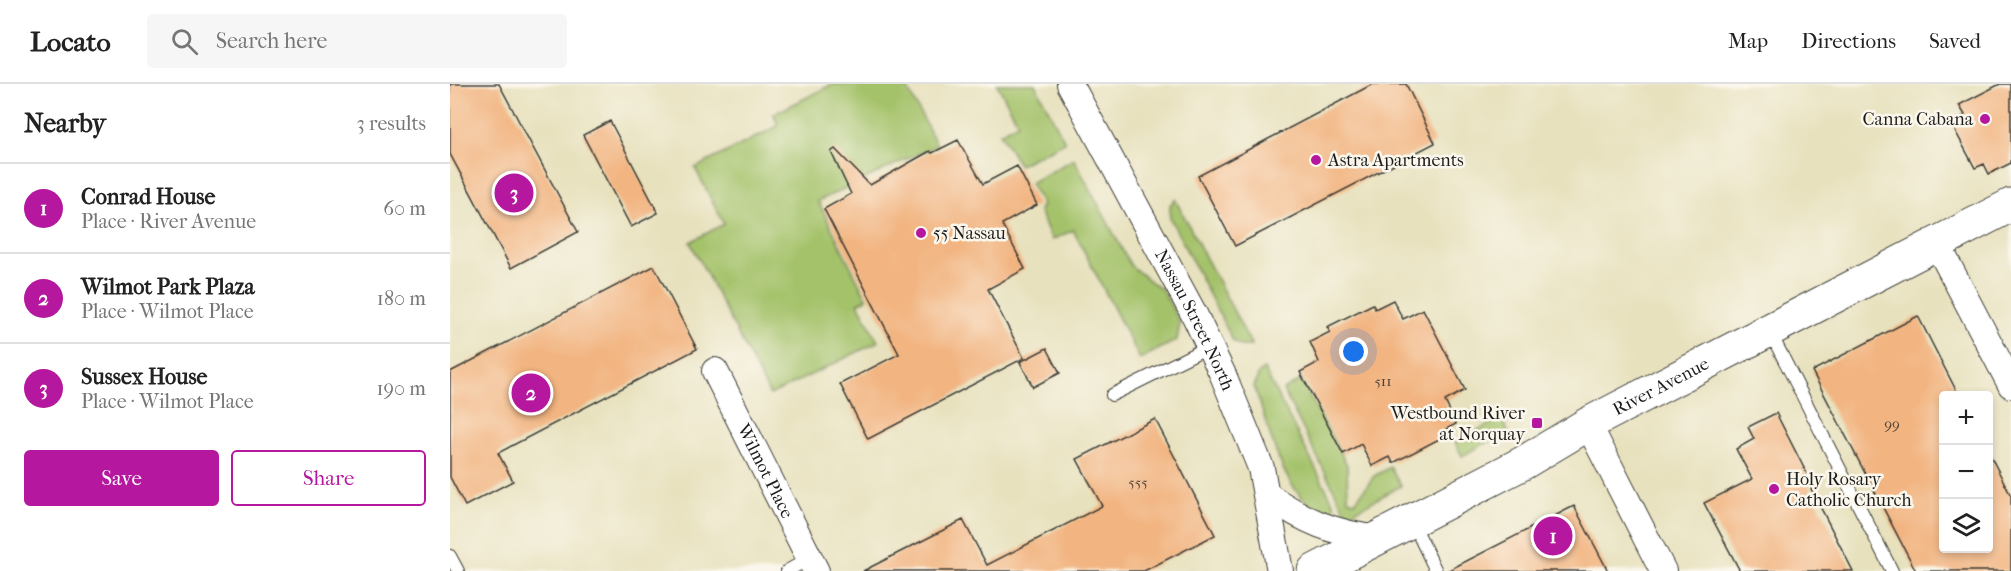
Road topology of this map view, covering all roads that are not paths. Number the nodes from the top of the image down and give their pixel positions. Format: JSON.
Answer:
{"nodes":[{"id":1,"x":1070,"y":84,"type":"edge"},
{"id":2,"x":2011,"y":205,"type":"edge"},
{"id":3,"x":1937,"y":244,"type":"junction"},
{"id":4,"x":1770,"y":331,"type":"junction"},
{"id":5,"x":1210,"y":346,"type":"junction"},
{"id":6,"x":715,"y":371,"type":"dead end"},
{"id":7,"x":2011,"y":385,"type":"edge"},
{"id":8,"x":1112,"y":395,"type":"dead end"},
{"id":9,"x":1588,"y":424,"type":"junction"},
{"id":10,"x":1267,"y":495,"type":"junction"},
{"id":11,"x":1412,"y":520,"type":"junction"},
{"id":12,"x":1378,"y":539,"type":"junction"},
{"id":13,"x":450,"y":556,"type":"edge"},
{"id":14,"x":813,"y":565,"type":"edge"},
{"id":15,"x":458,"y":571,"type":"edge"},
{"id":16,"x":787,"y":571,"type":"edge"},
{"id":17,"x":1280,"y":571,"type":"edge"},
{"id":18,"x":1314,"y":571,"type":"edge"},
{"id":19,"x":1436,"y":571,"type":"edge"},
{"id":20,"x":1663,"y":571,"type":"edge"},
{"id":21,"x":1892,"y":571,"type":"edge"}],
"edges":[{"from":1,"to":5,"type":"street","name":"Nassau Street North"},
{"from":2,"to":3,"type":"street","name":"River Avenue"},
{"from":3,"to":4,"type":"street","name":"River Avenue"},
{"from":3,"to":7,"type":"street"},
{"from":4,"to":9,"type":"street","name":"River Avenue"},
{"from":4,"to":21,"type":"lane"},
{"from":5,"to":8,"type":"lane"},
{"from":5,"to":10,"type":"street","name":"Nassau Street North"},
{"from":6,"to":14,"type":"street","name":"Wilmot Place"},
{"from":9,"to":11,"type":"street","name":"River Avenue"},
{"from":9,"to":20,"type":"street"},
{"from":10,"to":12,"type":"street"},
{"from":10,"to":17,"type":"street","name":"Nassau Street North"},
{"from":11,"to":12,"type":"street","name":"River Avenue"},
{"from":11,"to":19,"type":"lane"},
{"from":12,"to":18,"type":"street","name":"River Avenue"},
{"from":13,"to":15,"type":"lane"},
{"from":14,"to":16,"type":"lane"}]}
